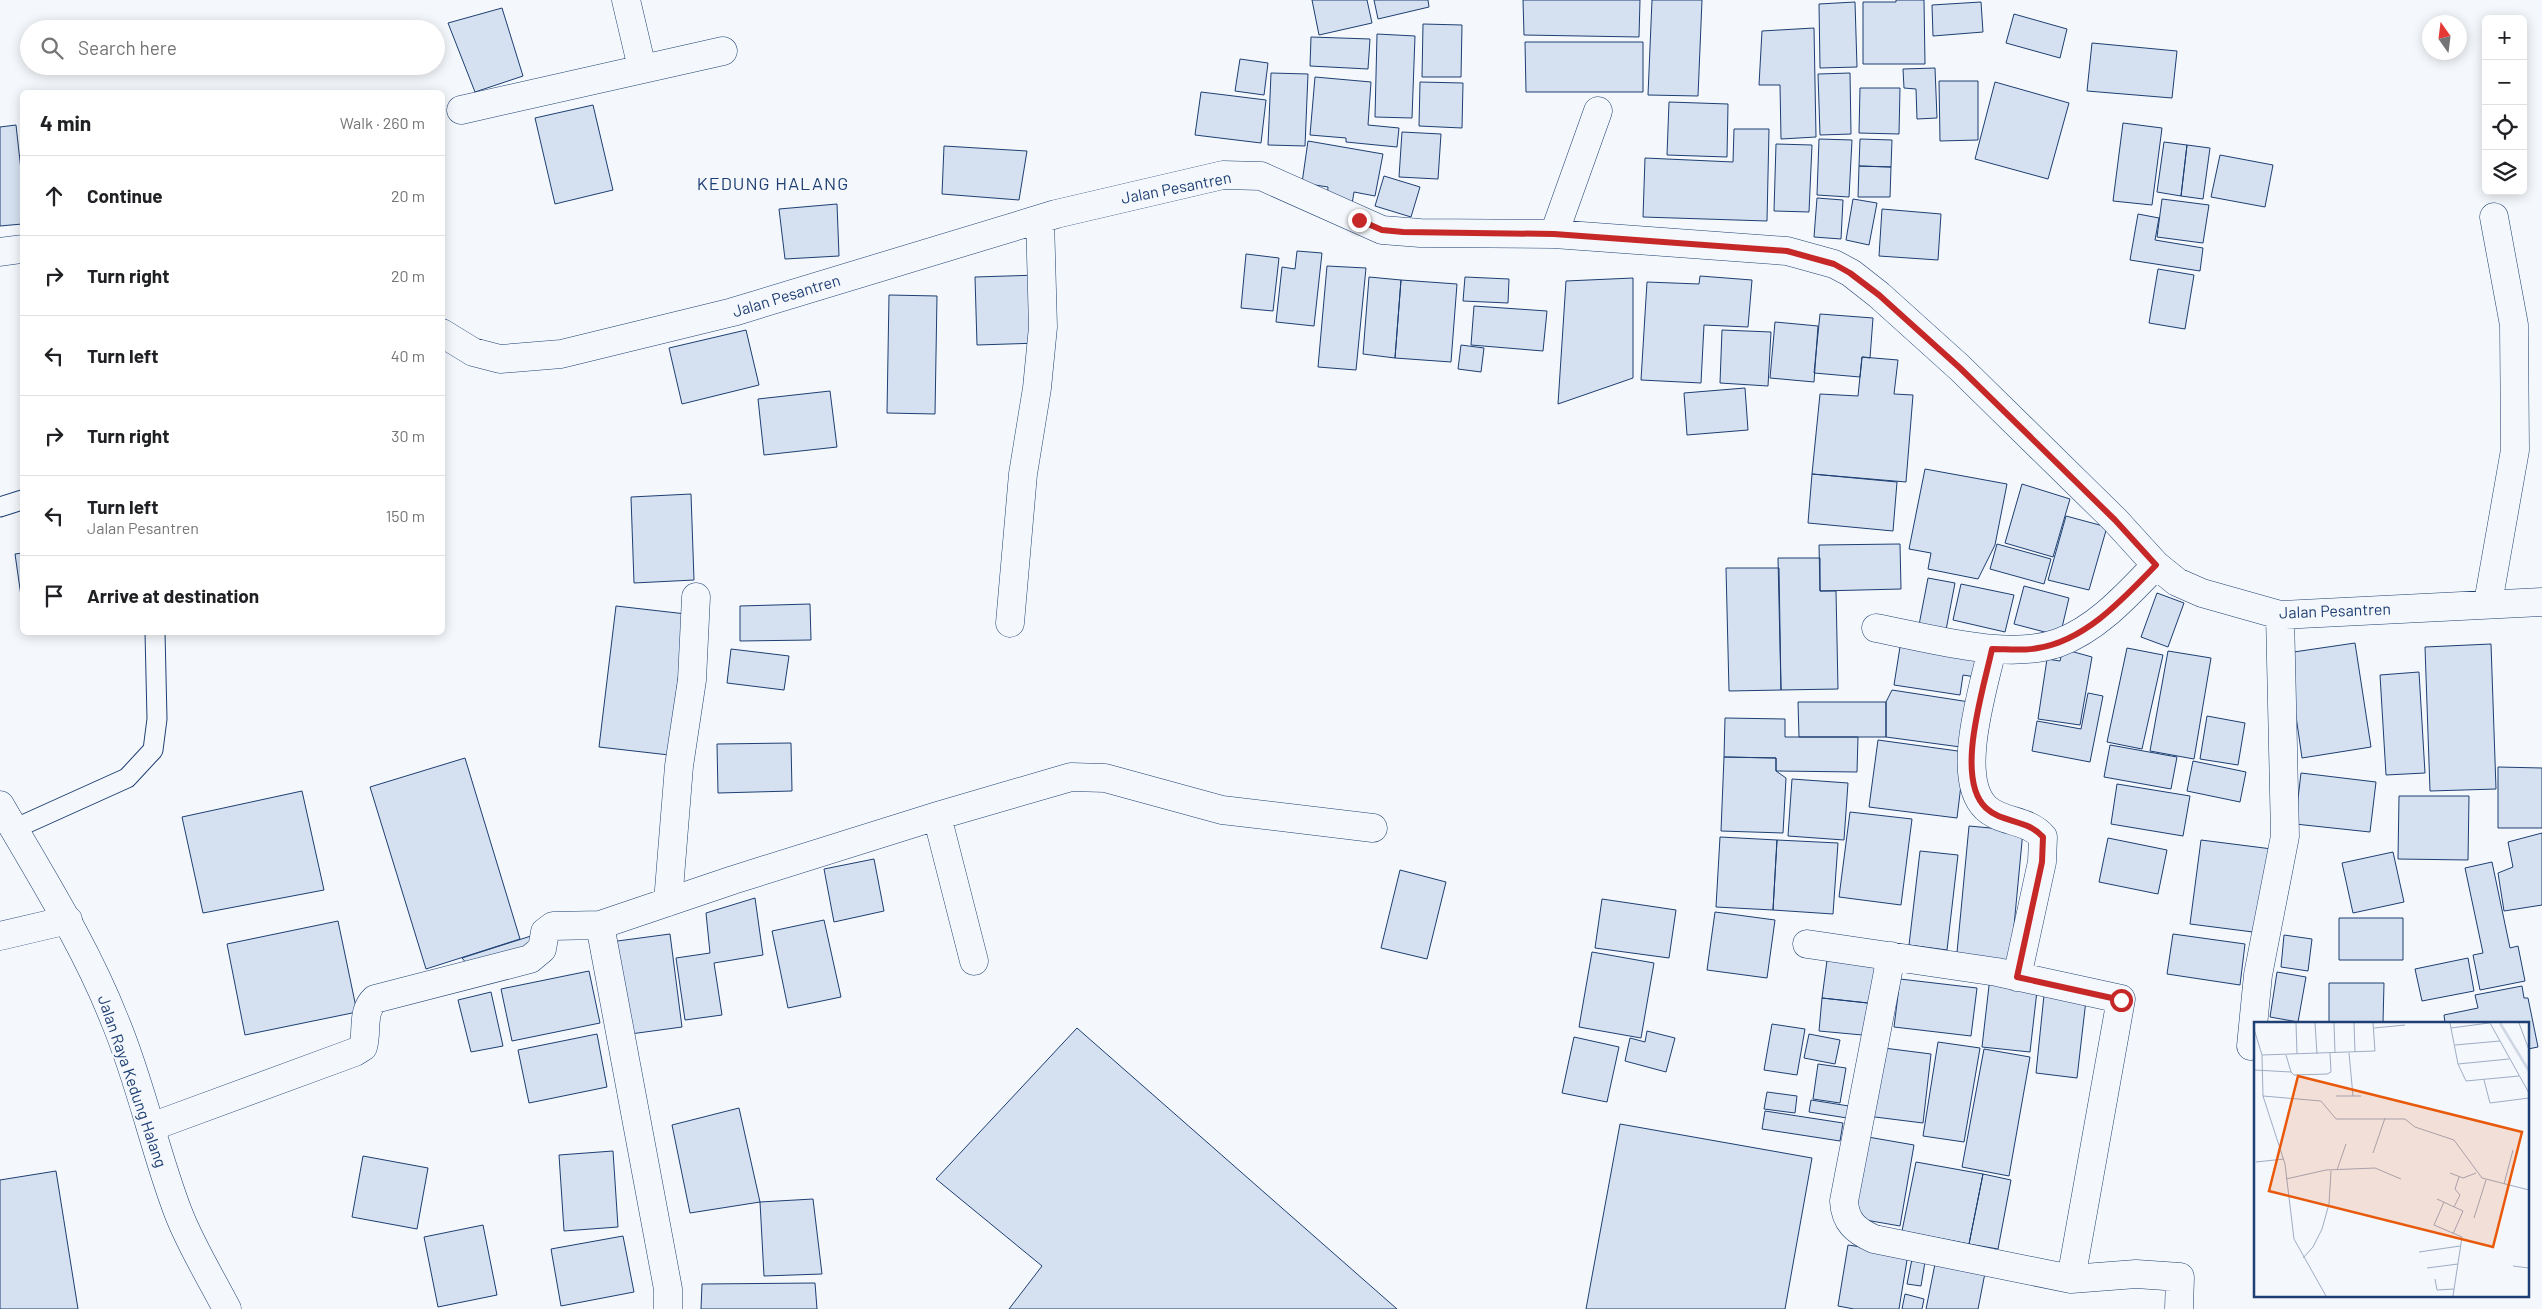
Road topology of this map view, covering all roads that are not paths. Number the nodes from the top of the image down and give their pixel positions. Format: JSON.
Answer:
{"nodes":[{"id":1,"x":626,"y":0,"type":"edge"},
{"id":2,"x":723,"y":51,"type":"dead end"},
{"id":3,"x":642,"y":68,"type":"junction"},
{"id":4,"x":461,"y":110,"type":"dead end"},
{"id":5,"x":1598,"y":111,"type":"dead end"},
{"id":6,"x":2494,"y":216,"type":"dead end"},
{"id":7,"x":1040,"y":218,"type":"junction"},
{"id":8,"x":1554,"y":234,"type":"junction"},
{"id":9,"x":20,"y":249,"type":"edge"},
{"id":10,"x":0,"y":252,"type":"edge"},
{"id":11,"x":445,"y":335,"type":"edge"},
{"id":12,"x":20,"y":501,"type":"edge"},
{"id":13,"x":0,"y":507,"type":"edge"},
{"id":14,"x":2156,"y":565,"type":"junction"},
{"id":15,"x":696,"y":596,"type":"dead end"},
{"id":16,"x":2542,"y":602,"type":"edge"},
{"id":17,"x":2488,"y":603,"type":"junction"},
{"id":18,"x":2280,"y":615,"type":"junction"},
{"id":19,"x":1010,"y":623,"type":"dead end"},
{"id":20,"x":1876,"y":628,"type":"dead end"},
{"id":21,"x":155,"y":635,"type":"edge"},
{"id":22,"x":1992,"y":649,"type":"junction"},
{"id":23,"x":0,"y":805,"type":"edge"},
{"id":24,"x":937,"y":816,"type":"junction"},
{"id":25,"x":1373,"y":828,"type":"dead end"},
{"id":26,"x":14,"y":829,"type":"junction"},
{"id":27,"x":668,"y":902,"type":"junction"},
{"id":28,"x":68,"y":920,"type":"junction"},
{"id":29,"x":600,"y":925,"type":"junction"},
{"id":30,"x":0,"y":936,"type":"edge"},
{"id":31,"x":1807,"y":944,"type":"dead end"},
{"id":32,"x":1891,"y":956,"type":"junction"},
{"id":33,"x":974,"y":962,"type":"dead end"},
{"id":34,"x":2017,"y":977,"type":"junction"},
{"id":35,"x":2251,"y":1046,"type":"dead end"},
{"id":36,"x":151,"y":1127,"type":"junction"},
{"id":37,"x":2071,"y":1279,"type":"junction"},
{"id":38,"x":227,"y":1309,"type":"edge"},
{"id":39,"x":668,"y":1309,"type":"edge"},
{"id":40,"x":2178,"y":1309,"type":"edge"}],
"edges":[{"from":1,"to":3,"type":"street"},
{"from":2,"to":3,"type":"street"},
{"from":3,"to":4,"type":"street"},
{"from":5,"to":8,"type":"street"},
{"from":6,"to":17,"type":"street"},
{"from":7,"to":8,"type":"street","name":"Jalan Pesantren"},
{"from":7,"to":11,"type":"street","name":"Jalan Pesantren"},
{"from":7,"to":19,"type":"street"},
{"from":8,"to":14,"type":"street","name":"Jalan Pesantren"},
{"from":9,"to":10,"type":"street"},
{"from":12,"to":13,"type":"lane"},
{"from":14,"to":18,"type":"street","name":"Jalan Pesantren"},
{"from":14,"to":22,"type":"street"},
{"from":15,"to":27,"type":"street"},
{"from":16,"to":17,"type":"street","name":"Jalan Pesantren"},
{"from":17,"to":18,"type":"street","name":"Jalan Pesantren"},
{"from":18,"to":35,"type":"street"},
{"from":20,"to":22,"type":"street"},
{"from":21,"to":26,"type":"lane"},
{"from":22,"to":34,"type":"street"},
{"from":23,"to":26,"type":"street","name":"Jalan Raya Kedung Halang"},
{"from":24,"to":25,"type":"street"},
{"from":24,"to":27,"type":"street"},
{"from":24,"to":33,"type":"street"},
{"from":26,"to":28,"type":"street","name":"Jalan Raya Kedung Halang"},
{"from":27,"to":29,"type":"street"},
{"from":28,"to":30,"type":"street"},
{"from":28,"to":36,"type":"street","name":"Jalan Raya Kedung Halang"},
{"from":29,"to":36,"type":"street"},
{"from":29,"to":39,"type":"street"},
{"from":31,"to":32,"type":"street"},
{"from":32,"to":34,"type":"street"},
{"from":32,"to":37,"type":"street"},
{"from":34,"to":37,"type":"street"},
{"from":36,"to":38,"type":"street","name":"Jalan Raya Kedung Halang"},
{"from":37,"to":40,"type":"street"}]}
